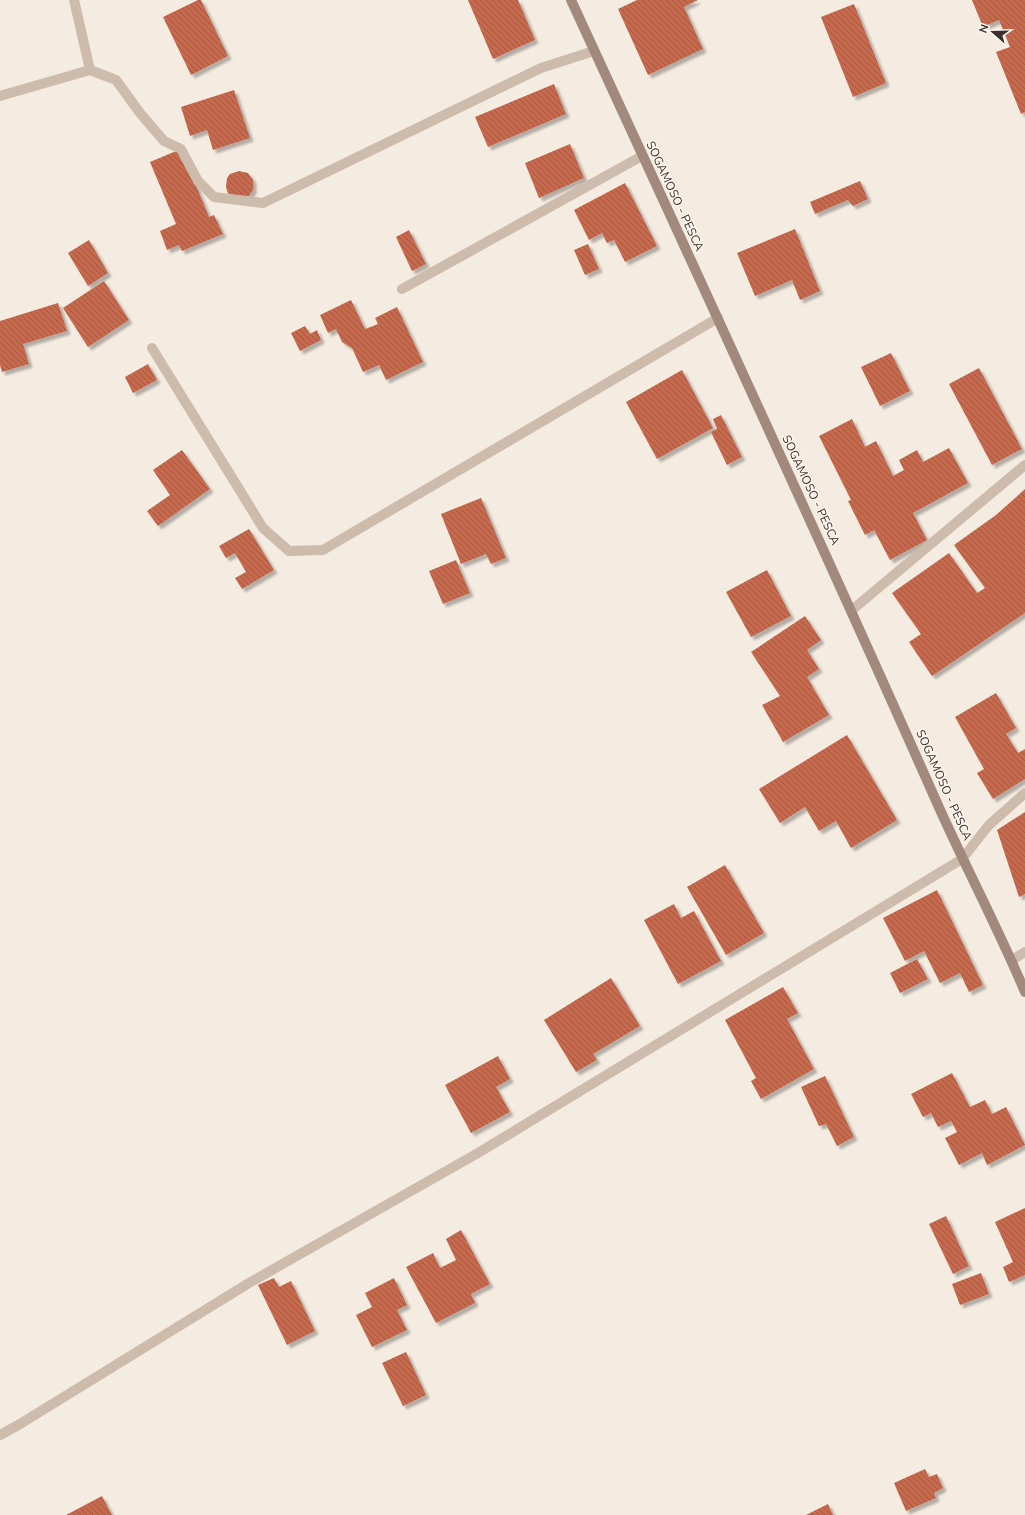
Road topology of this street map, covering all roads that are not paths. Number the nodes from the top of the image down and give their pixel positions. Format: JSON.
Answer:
{"nodes":[{"id":1,"x":74,"y":0,"type":"edge"},
{"id":2,"x":571,"y":0,"type":"edge"},
{"id":3,"x":594,"y":51,"type":"junction"},
{"id":4,"x":90,"y":70,"type":"junction"},
{"id":5,"x":0,"y":96,"type":"edge"},
{"id":6,"x":642,"y":156,"type":"junction"},
{"id":7,"x":402,"y":289,"type":"dead end"},
{"id":8,"x":718,"y":318,"type":"junction"},
{"id":9,"x":152,"y":348,"type":"dead end"},
{"id":10,"x":1025,"y":465,"type":"edge"},
{"id":11,"x":852,"y":610,"type":"junction"},
{"id":12,"x":1025,"y":793,"type":"edge"},
{"id":13,"x":962,"y":859,"type":"junction"},
{"id":14,"x":1025,"y":952,"type":"edge"},
{"id":15,"x":1012,"y":960,"type":"junction"},
{"id":16,"x":1025,"y":992,"type":"edge"},
{"id":17,"x":0,"y":1434,"type":"edge"}],
"edges":[{"from":1,"to":4,"type":"street"},
{"from":2,"to":3,"type":"main road","name":"SOGAMOSO - PESCA"},
{"from":3,"to":4,"type":"street"},
{"from":3,"to":6,"type":"main road","name":"SOGAMOSO - PESCA"},
{"from":4,"to":5,"type":"street"},
{"from":6,"to":7,"type":"street"},
{"from":6,"to":8,"type":"main road","name":"SOGAMOSO - PESCA"},
{"from":8,"to":9,"type":"street"},
{"from":8,"to":11,"type":"main road","name":"SOGAMOSO - PESCA"},
{"from":10,"to":11,"type":"street"},
{"from":11,"to":13,"type":"main road","name":"SOGAMOSO - PESCA"},
{"from":12,"to":13,"type":"street"},
{"from":13,"to":15,"type":"main road","name":"SOGAMOSO - PESCA"},
{"from":13,"to":17,"type":"street"},
{"from":14,"to":15,"type":"street"},
{"from":15,"to":16,"type":"main road","name":"SOGAMOSO - PESCA"}]}
